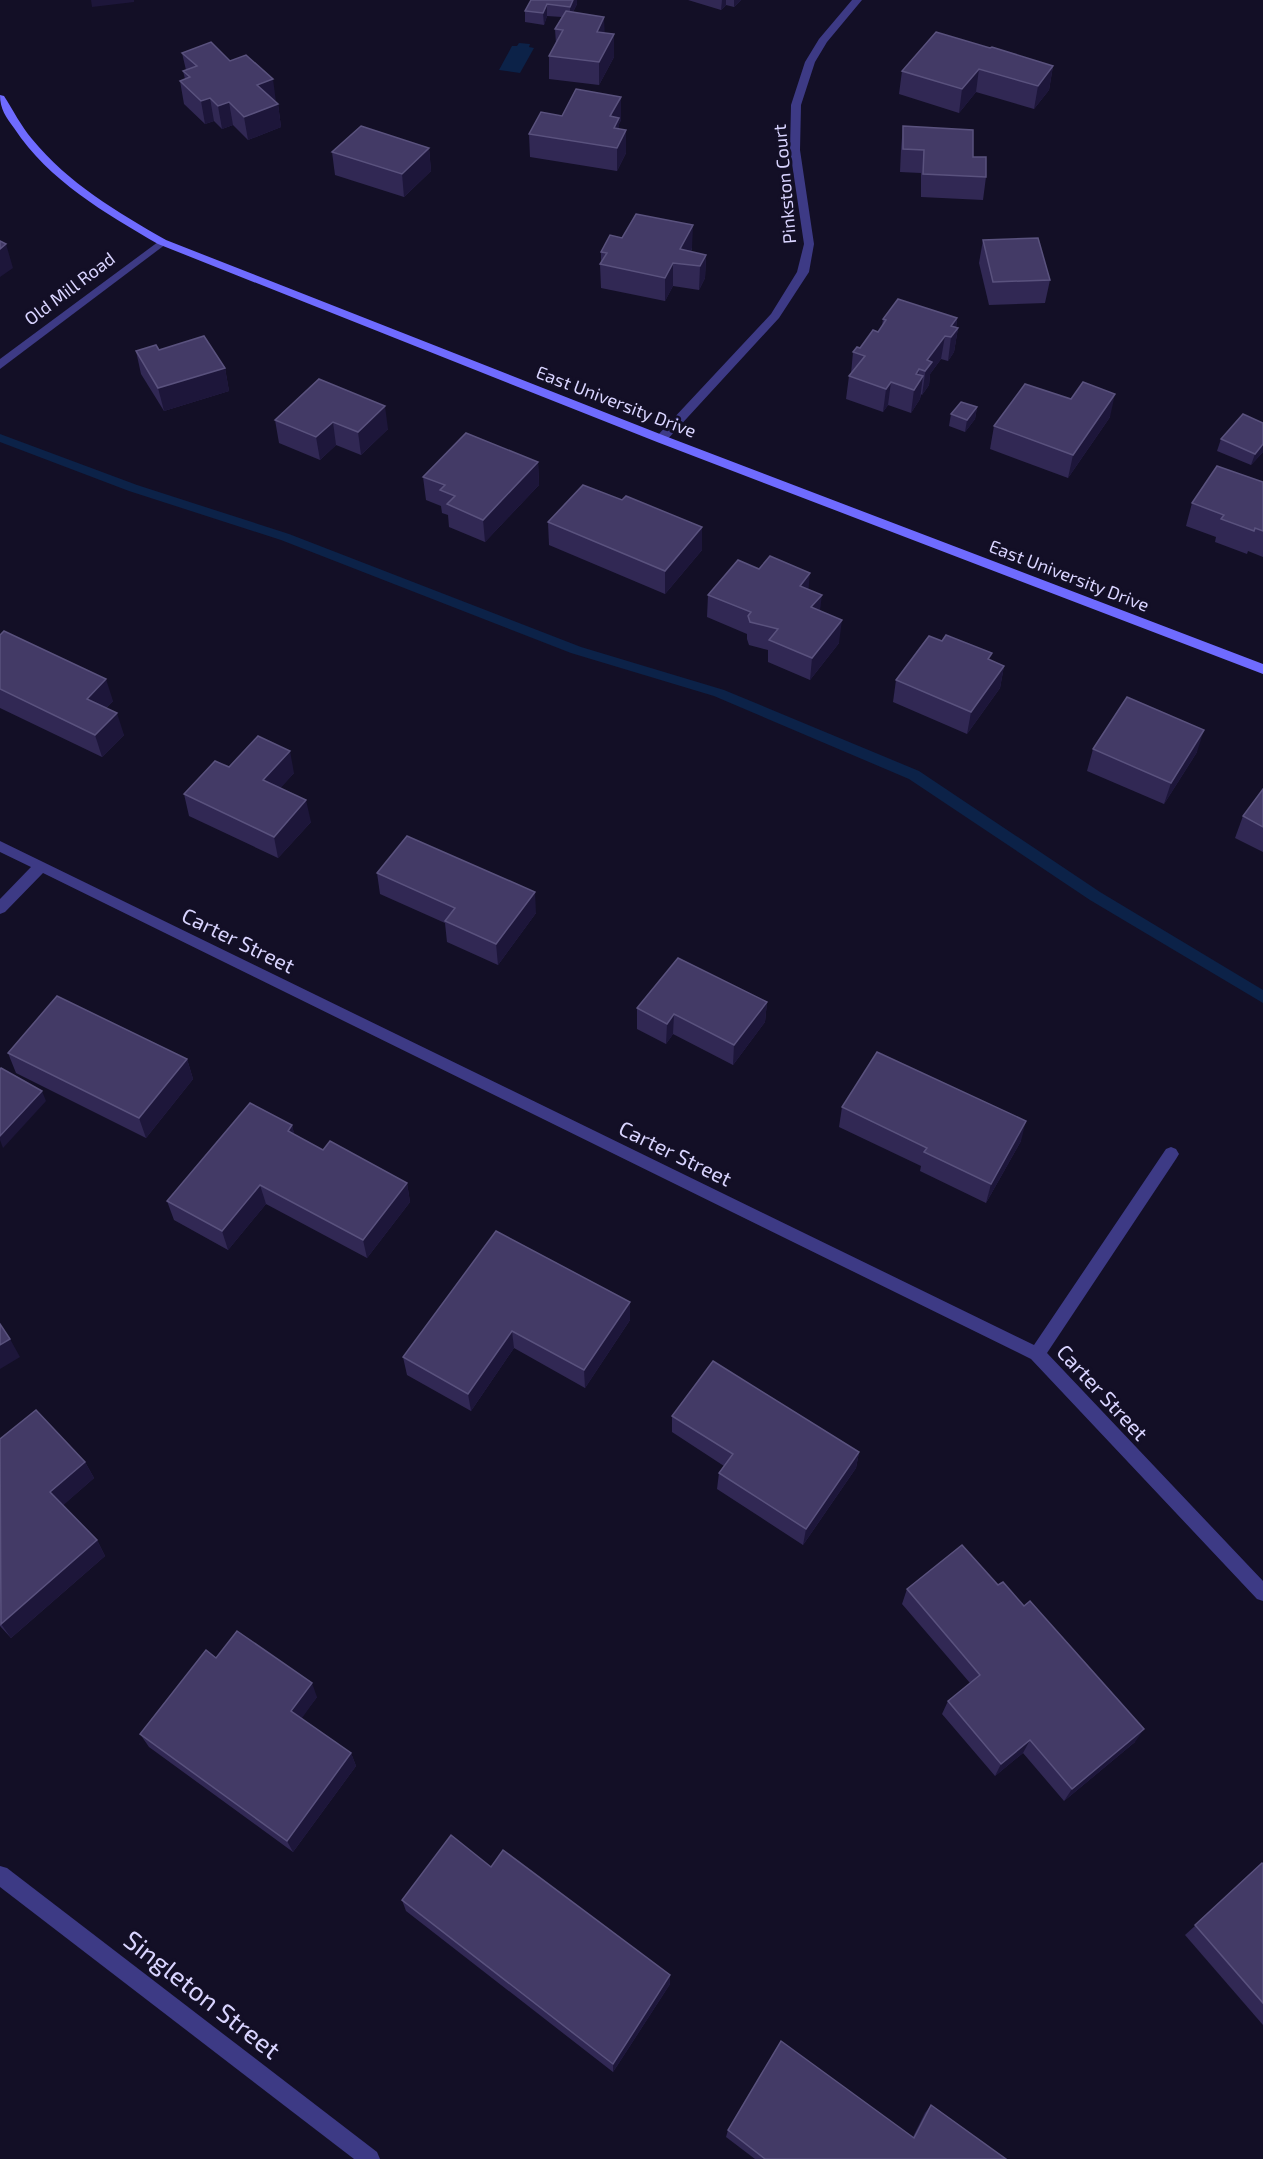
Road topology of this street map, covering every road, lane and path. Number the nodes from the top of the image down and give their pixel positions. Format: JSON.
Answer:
{"nodes":[{"id":1,"x":857,"y":0,"type":"edge"},
{"id":2,"x":0,"y":98,"type":"edge"},
{"id":3,"x":162,"y":242,"type":"junction"},
{"id":4,"x":0,"y":366,"type":"edge"},
{"id":5,"x":661,"y":439,"type":"junction"},
{"id":6,"x":1263,"y":669,"type":"edge"},
{"id":7,"x":0,"y":846,"type":"edge"},
{"id":8,"x":40,"y":867,"type":"junction"},
{"id":9,"x":0,"y":908,"type":"edge"},
{"id":10,"x":1171,"y":1154,"type":"dead end"},
{"id":11,"x":1037,"y":1354,"type":"junction"},
{"id":12,"x":1263,"y":1593,"type":"edge"},
{"id":13,"x":0,"y":1875,"type":"edge"},
{"id":14,"x":370,"y":2159,"type":"edge"}],
"edges":[{"from":1,"to":5,"type":"street","name":"Pinkston Court"},
{"from":2,"to":3,"type":"main road","name":"East University Drive"},
{"from":3,"to":4,"type":"street","name":"Old Mill Road"},
{"from":3,"to":5,"type":"main road","name":"East University Drive"},
{"from":5,"to":6,"type":"main road","name":"East University Drive"},
{"from":7,"to":8,"type":"street","name":"Carter Street"},
{"from":8,"to":9,"type":"street"},
{"from":8,"to":11,"type":"street","name":"Carter Street"},
{"from":10,"to":11,"type":"street"},
{"from":11,"to":12,"type":"street","name":"Carter Street"},
{"from":13,"to":14,"type":"street","name":"Singleton Street"}]}
